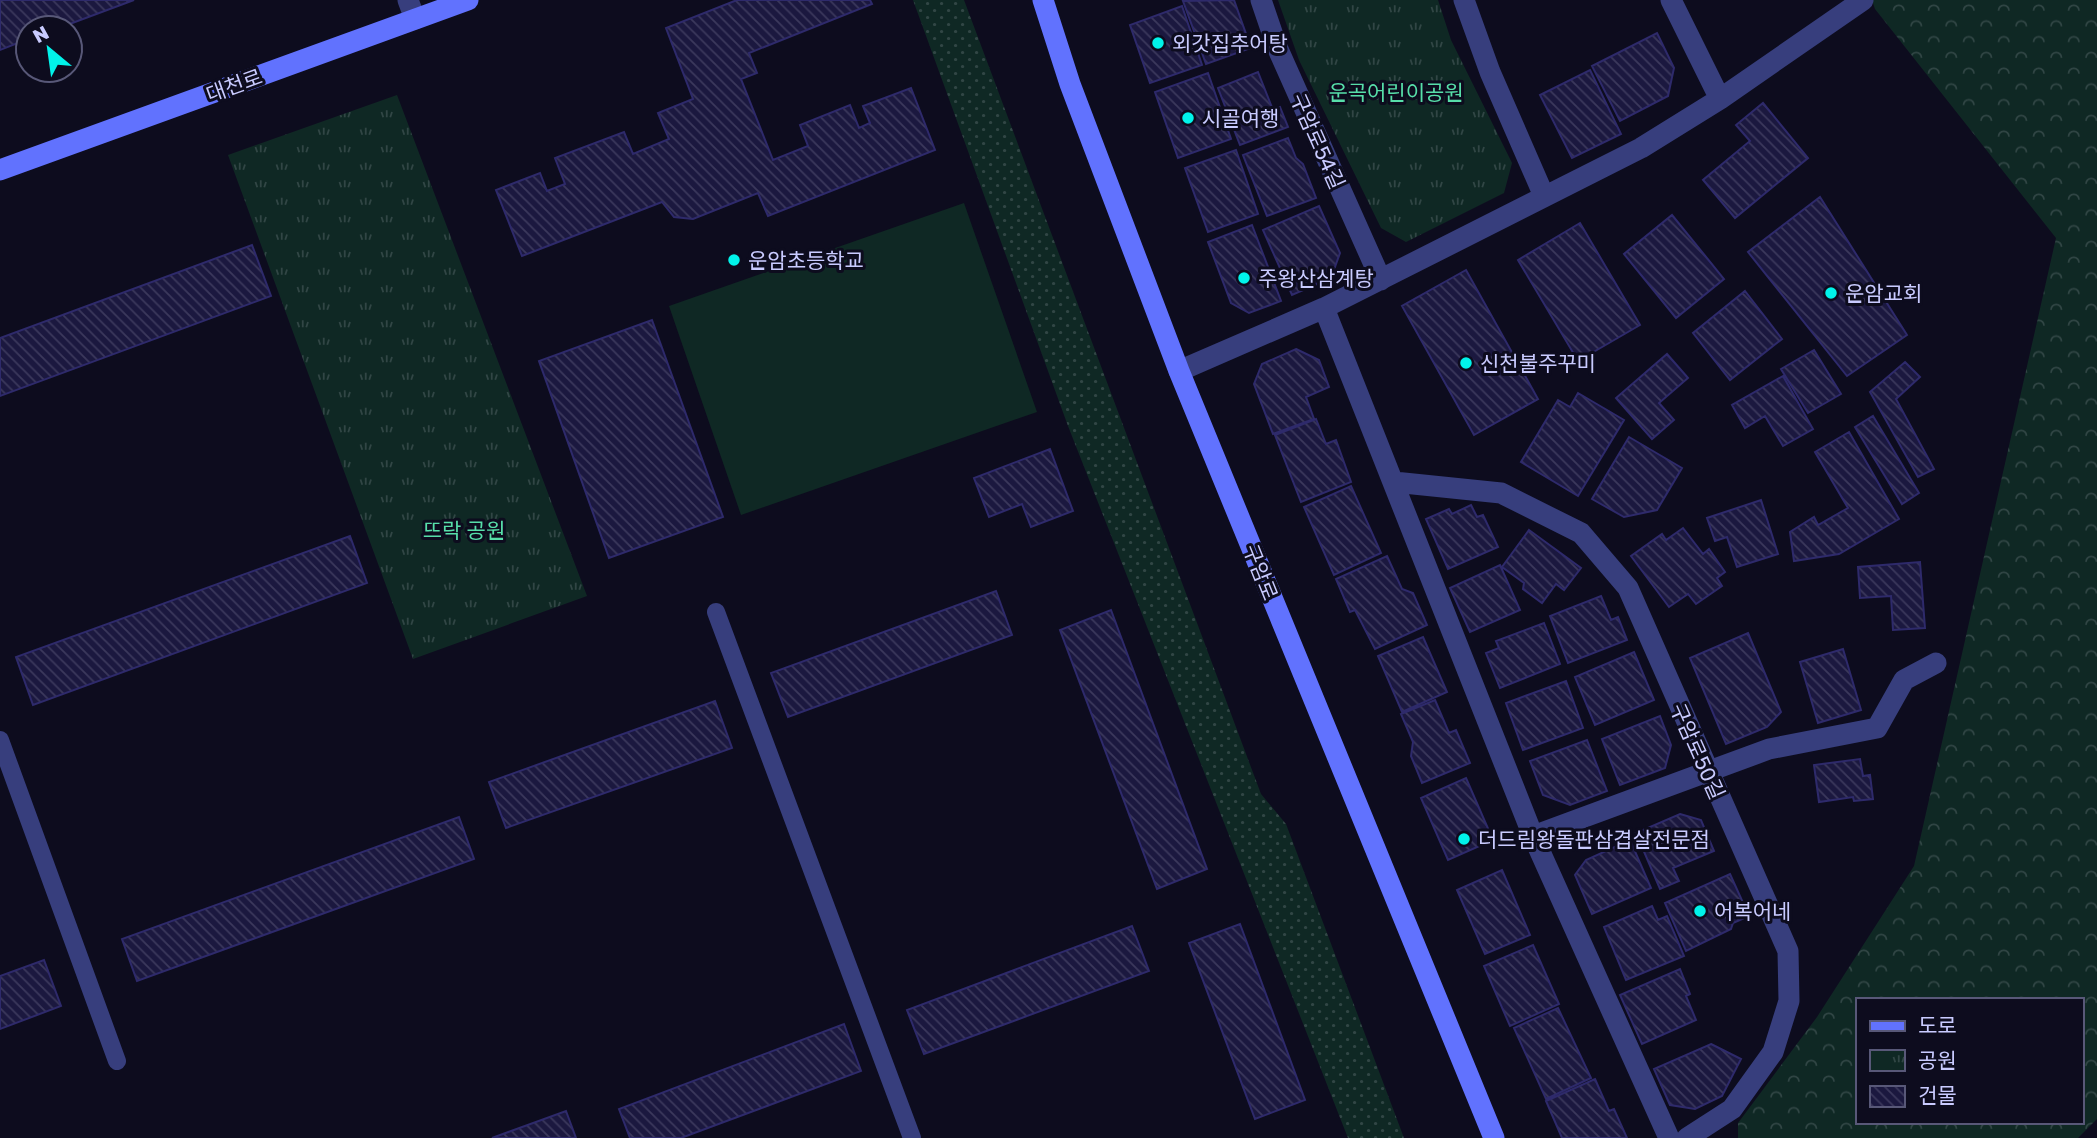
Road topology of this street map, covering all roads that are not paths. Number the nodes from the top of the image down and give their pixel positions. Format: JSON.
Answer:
{"nodes":[{"id":1,"x":468,"y":0,"type":"edge"},
{"id":2,"x":1043,"y":0,"type":"edge"},
{"id":3,"x":1261,"y":0,"type":"edge"},
{"id":4,"x":1464,"y":0,"type":"edge"},
{"id":5,"x":1671,"y":0,"type":"edge"},
{"id":6,"x":1863,"y":0,"type":"edge"},
{"id":7,"x":412,"y":10,"type":"edge"},
{"id":8,"x":1720,"y":99,"type":"junction"},
{"id":9,"x":0,"y":170,"type":"edge"},
{"id":10,"x":1544,"y":195,"type":"junction"},
{"id":11,"x":1381,"y":280,"type":"junction"},
{"id":12,"x":1324,"y":308,"type":"junction"},
{"id":13,"x":1179,"y":371,"type":"junction"},
{"id":14,"x":1394,"y":482,"type":"junction"},
{"id":15,"x":716,"y":612,"type":"dead end"},
{"id":16,"x":1936,"y":663,"type":"dead end"},
{"id":17,"x":0,"y":740,"type":"edge"},
{"id":18,"x":1708,"y":774,"type":"junction"},
{"id":19,"x":1533,"y":836,"type":"junction"},
{"id":20,"x":117,"y":1060,"type":"dead end"},
{"id":21,"x":912,"y":1138,"type":"edge"},
{"id":22,"x":1494,"y":1138,"type":"edge"},
{"id":23,"x":1669,"y":1138,"type":"edge"},
{"id":24,"x":1687,"y":1138,"type":"edge"}],
"edges":[{"from":1,"to":7,"type":"main road","name":"대천로"},
{"from":2,"to":13,"type":"main road","name":"구암로"},
{"from":3,"to":11,"type":"street","name":"구암로54길"},
{"from":4,"to":10,"type":"street"},
{"from":5,"to":8,"type":"street"},
{"from":6,"to":8,"type":"street"},
{"from":7,"to":9,"type":"main road","name":"대천로"},
{"from":8,"to":10,"type":"street"},
{"from":10,"to":11,"type":"street"},
{"from":11,"to":12,"type":"street"},
{"from":12,"to":13,"type":"street"},
{"from":12,"to":14,"type":"street"},
{"from":13,"to":22,"type":"main road","name":"구암로"},
{"from":14,"to":18,"type":"street","name":"구암로50길"},
{"from":14,"to":19,"type":"street"},
{"from":15,"to":21,"type":"lane"},
{"from":16,"to":18,"type":"street"},
{"from":17,"to":20,"type":"lane"},
{"from":18,"to":19,"type":"street"},
{"from":18,"to":24,"type":"street","name":"구암로50길"},
{"from":19,"to":23,"type":"street"}]}
